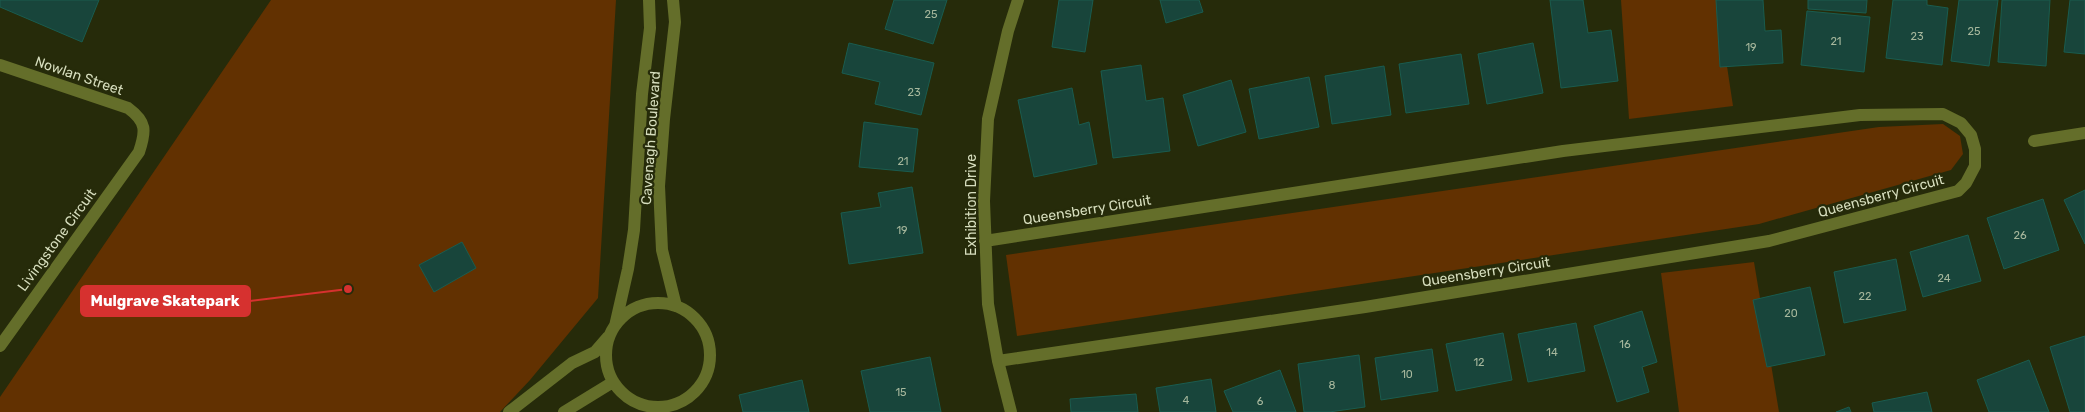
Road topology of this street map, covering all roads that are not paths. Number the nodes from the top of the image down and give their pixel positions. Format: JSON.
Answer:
{"nodes":[{"id":1,"x":649,"y":0,"type":"edge"},
{"id":2,"x":673,"y":0,"type":"edge"},
{"id":3,"x":1018,"y":0,"type":"edge"},
{"id":4,"x":0,"y":65,"type":"edge"},
{"id":5,"x":2085,"y":133,"type":"edge"},
{"id":6,"x":2034,"y":141,"type":"dead end"},
{"id":7,"x":139,"y":152,"type":"joint"},
{"id":8,"x":985,"y":241,"type":"junction"},
{"id":9,"x":676,"y":306,"type":"junction"},
{"id":10,"x":613,"y":330,"type":"junction"},
{"id":11,"x":0,"y":346,"type":"edge"},
{"id":12,"x":998,"y":361,"type":"junction"},
{"id":13,"x":613,"y":382,"type":"junction"},
{"id":14,"x":680,"y":407,"type":"edge"},
{"id":15,"x":651,"y":409,"type":"edge"},
{"id":16,"x":509,"y":412,"type":"edge"},
{"id":17,"x":564,"y":412,"type":"edge"},
{"id":18,"x":1011,"y":412,"type":"edge"}],
"edges":[{"from":1,"to":10,"type":"street"},
{"from":2,"to":9,"type":"street","name":"Cavenagh Boulevard"},
{"from":3,"to":8,"type":"street","name":"Exhibition Drive"},
{"from":4,"to":7,"type":"street","name":"Nowlan Street"},
{"from":5,"to":6,"type":"street"},
{"from":7,"to":11,"type":"street","name":"Livingstone Circuit"},
{"from":8,"to":12,"type":"street","name":"Exhibition Drive"},
{"from":8,"to":12,"type":"street","name":"Queensberry Circuit"},
{"from":9,"to":10,"type":"street"},
{"from":9,"to":14,"type":"street"},
{"from":10,"to":13,"type":"street"},
{"from":10,"to":16,"type":"street"},
{"from":12,"to":18,"type":"street","name":"Exhibition Drive"},
{"from":13,"to":15,"type":"street"},
{"from":13,"to":17,"type":"street"},
{"from":14,"to":15,"type":"street"}]}
